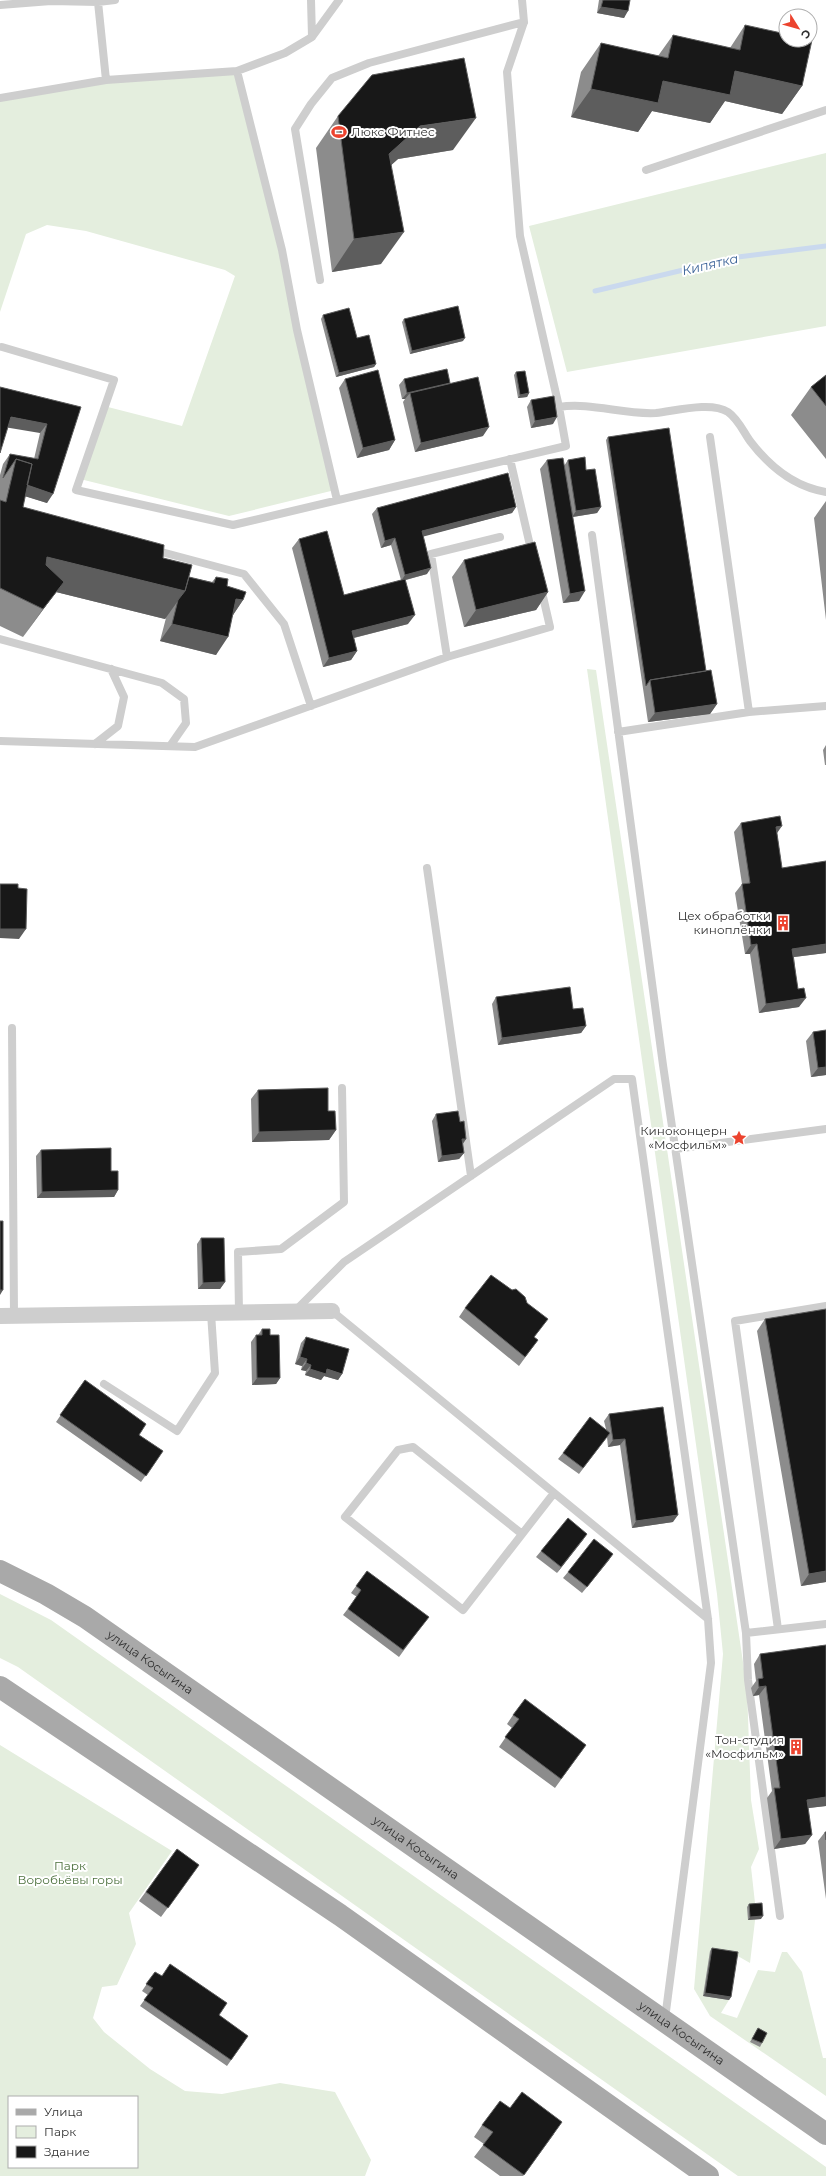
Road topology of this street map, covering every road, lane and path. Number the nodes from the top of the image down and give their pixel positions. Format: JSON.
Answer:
{"nodes":[{"id":1,"x":51,"y":0,"type":"edge"},
{"id":2,"x":115,"y":0,"type":"edge"},
{"id":3,"x":311,"y":0,"type":"edge"},
{"id":4,"x":339,"y":0,"type":"edge"},
{"id":5,"x":522,"y":0,"type":"edge"},
{"id":6,"x":98,"y":2,"type":"junction"},
{"id":7,"x":0,"y":5,"type":"edge"},
{"id":8,"x":524,"y":22,"type":"junction"},
{"id":9,"x":312,"y":37,"type":"junction"},
{"id":10,"x":237,"y":71,"type":"junction"},
{"id":11,"x":106,"y":80,"type":"junction"},
{"id":12,"x":0,"y":98,"type":"edge"},
{"id":13,"x":826,"y":110,"type":"edge"},
{"id":14,"x":646,"y":170,"type":"dead end"},
{"id":15,"x":320,"y":280,"type":"dead end"},
{"id":16,"x":2,"y":347,"type":"dead end"},
{"id":17,"x":559,"y":407,"type":"junction"},
{"id":18,"x":710,"y":437,"type":"dead end"},
{"id":19,"x":510,"y":459,"type":"junction"},
{"id":20,"x":826,"y":492,"type":"edge"},
{"id":21,"x":337,"y":500,"type":"junction"},
{"id":22,"x":592,"y":535,"type":"dead end"},
{"id":23,"x":500,"y":537,"type":"dead end"},
{"id":24,"x":145,"y":548,"type":"edge"},
{"id":25,"x":535,"y":566,"type":"edge"},
{"id":26,"x":539,"y":581,"type":"edge"},
{"id":27,"x":0,"y":639,"type":"edge"},
{"id":28,"x":447,"y":657,"type":"junction"},
{"id":29,"x":111,"y":669,"type":"junction"},
{"id":30,"x":311,"y":706,"type":"junction"},
{"id":31,"x":826,"y":706,"type":"edge"},
{"id":32,"x":750,"y":712,"type":"junction"},
{"id":33,"x":618,"y":732,"type":"junction"},
{"id":34,"x":0,"y":741,"type":"edge"},
{"id":35,"x":95,"y":744,"type":"junction"},
{"id":36,"x":170,"y":746,"type":"junction"},
{"id":37,"x":426,"y":868,"type":"dead end"},
{"id":38,"x":12,"y":1028,"type":"dead end"},
{"id":39,"x":342,"y":1088,"type":"dead end"},
{"id":40,"x":826,"y":1129,"type":"edge"},
{"id":41,"x":675,"y":1149,"type":"junction"},
{"id":42,"x":471,"y":1176,"type":"junction"},
{"id":43,"x":826,"y":1306,"type":"edge"},
{"id":44,"x":332,"y":1311,"type":"joint"},
{"id":45,"x":239,"y":1312,"type":"junction"},
{"id":46,"x":294,"y":1312,"type":"junction"},
{"id":47,"x":211,"y":1313,"type":"junction"},
{"id":48,"x":7,"y":1316,"type":"edge"},
{"id":49,"x":104,"y":1384,"type":"dead end"},
{"id":50,"x":554,"y":1493,"type":"junction"},
{"id":51,"x":522,"y":1534,"type":"junction"},
{"id":52,"x":0,"y":1571,"type":"edge"},
{"id":53,"x":708,"y":1619,"type":"junction"},
{"id":54,"x":826,"y":1624,"type":"edge"},
{"id":55,"x":778,"y":1629,"type":"junction"},
{"id":56,"x":746,"y":1633,"type":"junction"},
{"id":57,"x":0,"y":1687,"type":"edge"},
{"id":58,"x":780,"y":1916,"type":"dead end"},
{"id":59,"x":665,"y":2021,"type":"junction"},
{"id":60,"x":826,"y":2134,"type":"edge"},
{"id":61,"x":708,"y":2176,"type":"edge"}],
"edges":[{"from":1,"to":6,"type":"lane"},
{"from":1,"to":7,"type":"lane"},
{"from":2,"to":6,"type":"lane"},
{"from":3,"to":9,"type":"lane"},
{"from":4,"to":9,"type":"lane"},
{"from":5,"to":8,"type":"lane"},
{"from":6,"to":11,"type":"lane"},
{"from":8,"to":15,"type":"lane"},
{"from":8,"to":17,"type":"lane"},
{"from":9,"to":10,"type":"lane"},
{"from":10,"to":11,"type":"lane"},
{"from":10,"to":21,"type":"lane"},
{"from":11,"to":12,"type":"lane"},
{"from":13,"to":14,"type":"lane"},
{"from":16,"to":21,"type":"lane"},
{"from":17,"to":19,"type":"lane"},
{"from":17,"to":20,"type":"lane"},
{"from":18,"to":32,"type":"lane"},
{"from":19,"to":21,"type":"lane"},
{"from":19,"to":25,"type":"lane"},
{"from":22,"to":33,"type":"lane"},
{"from":23,"to":28,"type":"lane"},
{"from":24,"to":30,"type":"lane"},
{"from":26,"to":28,"type":"lane"},
{"from":27,"to":29,"type":"lane"},
{"from":28,"to":30,"type":"lane"},
{"from":29,"to":35,"type":"lane"},
{"from":29,"to":36,"type":"lane"},
{"from":30,"to":36,"type":"lane"},
{"from":31,"to":32,"type":"lane"},
{"from":32,"to":33,"type":"lane"},
{"from":33,"to":41,"type":"lane"},
{"from":34,"to":35,"type":"lane"},
{"from":35,"to":36,"type":"lane"},
{"from":37,"to":42,"type":"lane"},
{"from":38,"to":48,"type":"lane"},
{"from":39,"to":45,"type":"lane"},
{"from":40,"to":41,"type":"lane"},
{"from":41,"to":56,"type":"lane"},
{"from":42,"to":46,"type":"lane"},
{"from":42,"to":53,"type":"lane"},
{"from":43,"to":55,"type":"lane"},
{"from":44,"to":46,"type":"street"},
{"from":44,"to":50,"type":"lane"},
{"from":45,"to":46,"type":"street"},
{"from":45,"to":47,"type":"street"},
{"from":47,"to":48,"type":"street"},
{"from":47,"to":49,"type":"lane"},
{"from":50,"to":51,"type":"lane"},
{"from":50,"to":53,"type":"lane"},
{"from":51,"to":51,"type":"lane"},
{"from":52,"to":59,"type":"main road","name":"улица Косыгина"},
{"from":53,"to":59,"type":"lane"},
{"from":54,"to":55,"type":"lane"},
{"from":55,"to":56,"type":"lane"},
{"from":56,"to":58,"type":"lane"},
{"from":57,"to":61,"type":"main road"},
{"from":59,"to":60,"type":"main road","name":"улица Косыгина"}]}
